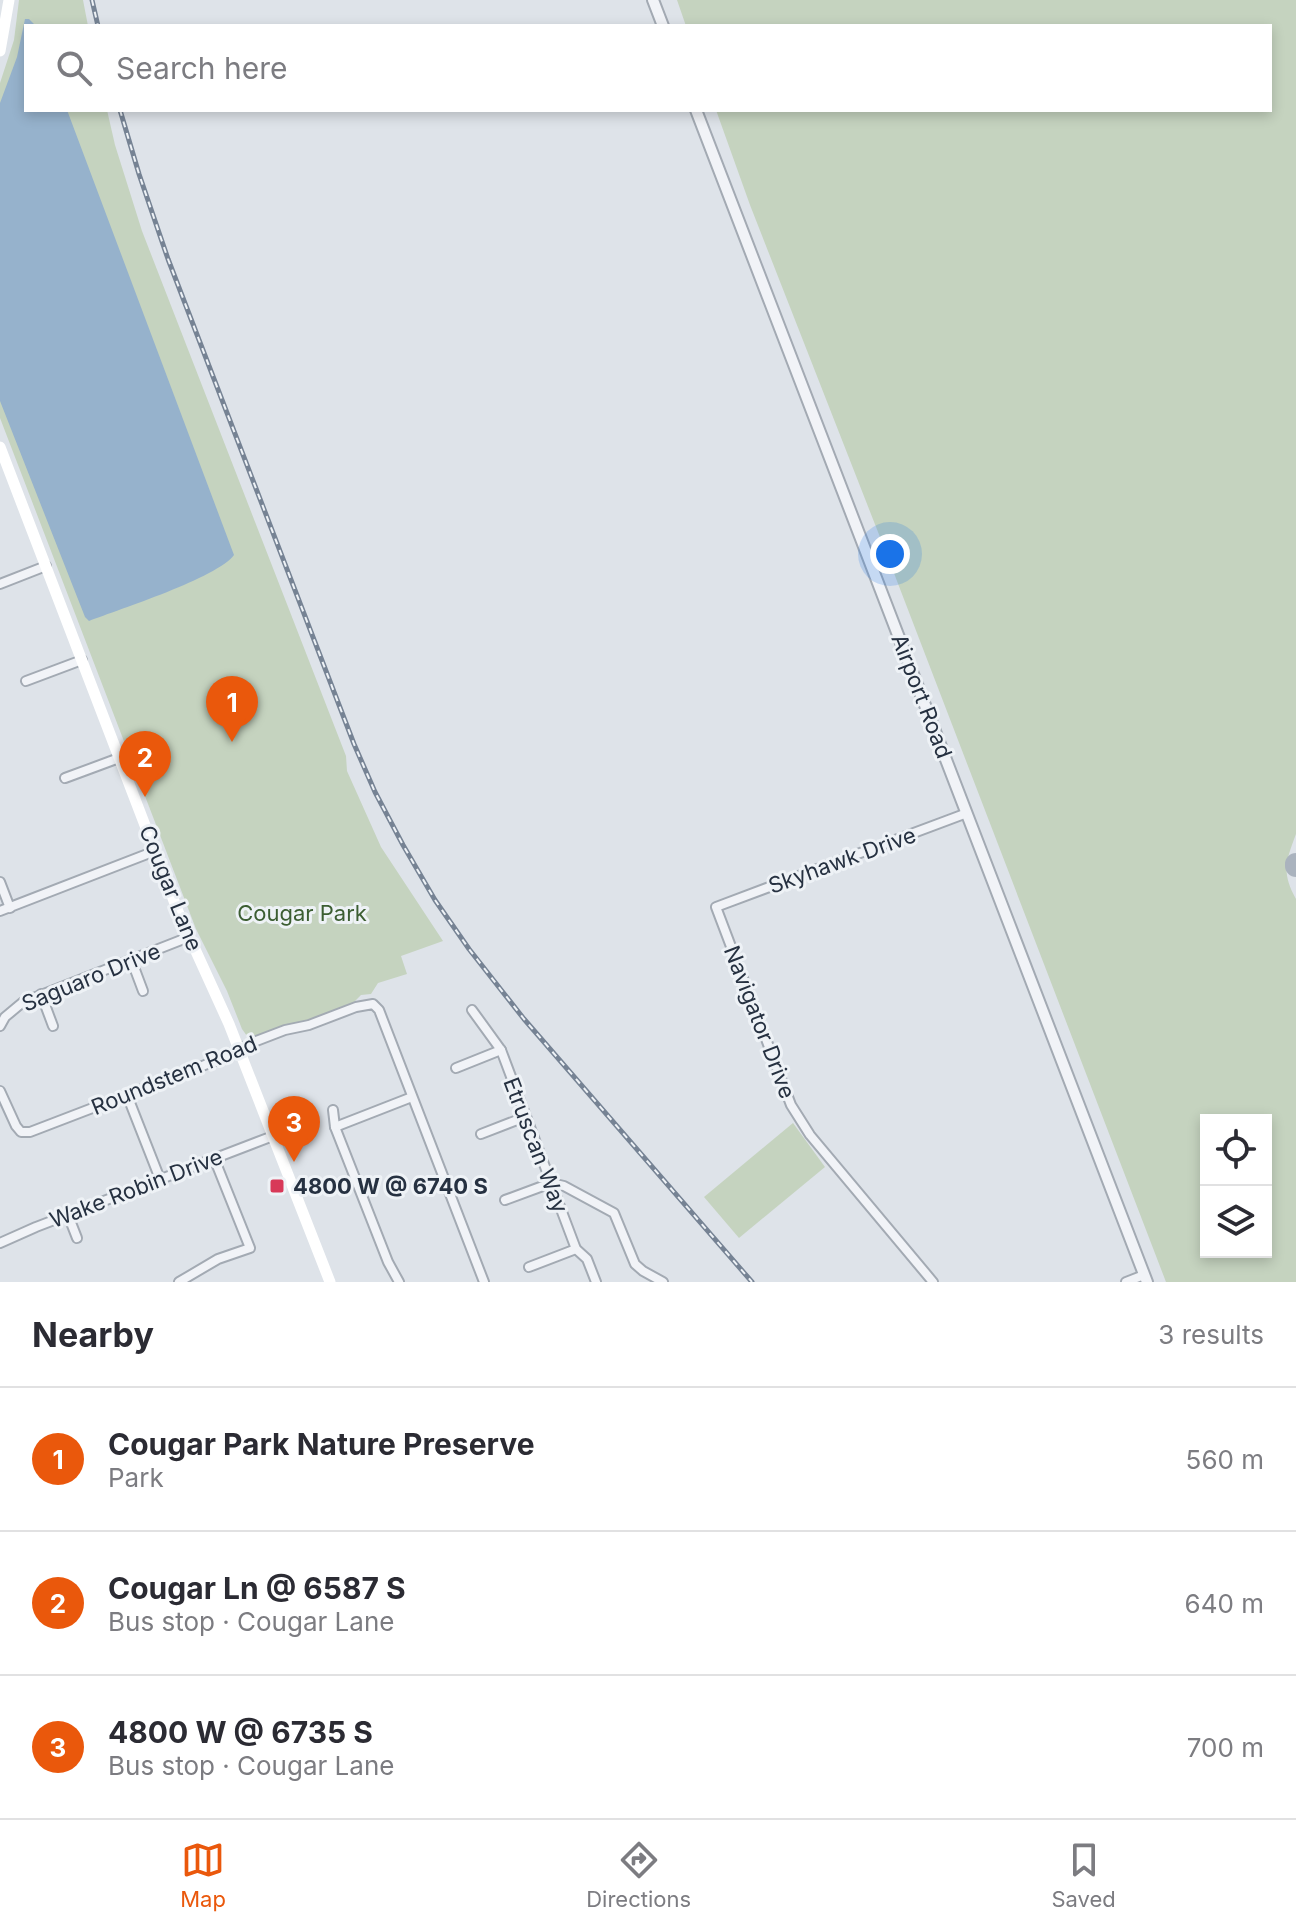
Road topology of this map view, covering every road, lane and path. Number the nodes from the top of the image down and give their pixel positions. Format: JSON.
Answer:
{"nodes":[{"id":1,"x":9,"y":0,"type":"edge"},
{"id":2,"x":653,"y":0,"type":"edge"},
{"id":3,"x":662,"y":24,"type":"edge"},
{"id":4,"x":0,"y":51,"type":"edge"},
{"id":5,"x":697,"y":112,"type":"edge"},
{"id":6,"x":0,"y":447,"type":"edge"},
{"id":7,"x":5,"y":476,"type":"edge"},
{"id":8,"x":46,"y":566,"type":"junction"},
{"id":9,"x":0,"y":584,"type":"edge"},
{"id":10,"x":82,"y":660,"type":"junction"},
{"id":11,"x":26,"y":681,"type":"dead end"},
{"id":12,"x":119,"y":758,"type":"junction"},
{"id":13,"x":65,"y":778,"type":"dead end"},
{"id":14,"x":967,"y":813,"type":"junction"},
{"id":15,"x":155,"y":851,"type":"junction"},
{"id":16,"x":0,"y":882,"type":"edge"},
{"id":17,"x":716,"y":907,"type":"joint"},
{"id":18,"x":10,"y":908,"type":"junction"},
{"id":19,"x":0,"y":911,"type":"edge"},
{"id":20,"x":189,"y":937,"type":"junction"},
{"id":21,"x":131,"y":959,"type":"junction"},
{"id":22,"x":143,"y":991,"type":"dead end"},
{"id":23,"x":41,"y":994,"type":"junction"},
{"id":24,"x":472,"y":1010,"type":"dead end"},
{"id":25,"x":0,"y":1026,"type":"edge"},
{"id":26,"x":53,"y":1026,"type":"dead end"},
{"id":27,"x":239,"y":1049,"type":"junction"},
{"id":28,"x":501,"y":1050,"type":"junction"},
{"id":29,"x":456,"y":1068,"type":"dead end"},
{"id":30,"x":0,"y":1091,"type":"edge"},
{"id":31,"x":127,"y":1095,"type":"junction"},
{"id":32,"x":412,"y":1097,"type":"junction"},
{"id":33,"x":333,"y":1110,"type":"dead end"},
{"id":34,"x":525,"y":1117,"type":"junction"},
{"id":35,"x":335,"y":1127,"type":"junction"},
{"id":36,"x":481,"y":1134,"type":"dead end"},
{"id":37,"x":273,"y":1136,"type":"junction"},
{"id":38,"x":214,"y":1158,"type":"junction"},
{"id":39,"x":160,"y":1179,"type":"junction"},
{"id":40,"x":551,"y":1183,"type":"junction"},
{"id":41,"x":505,"y":1200,"type":"dead end"},
{"id":42,"x":68,"y":1215,"type":"junction"},
{"id":43,"x":77,"y":1238,"type":"dead end"},
{"id":44,"x":0,"y":1243,"type":"edge"},
{"id":45,"x":576,"y":1249,"type":"junction"},
{"id":46,"x":529,"y":1267,"type":"dead end"},
{"id":47,"x":643,"y":1271,"type":"junction"},
{"id":48,"x":1146,"y":1278,"type":"edge"},
{"id":49,"x":179,"y":1282,"type":"edge"},
{"id":50,"x":330,"y":1282,"type":"edge"},
{"id":51,"x":399,"y":1282,"type":"edge"},
{"id":52,"x":484,"y":1282,"type":"edge"},
{"id":53,"x":596,"y":1282,"type":"edge"},
{"id":54,"x":636,"y":1282,"type":"edge"},
{"id":55,"x":663,"y":1282,"type":"edge"},
{"id":56,"x":933,"y":1282,"type":"edge"},
{"id":57,"x":1126,"y":1282,"type":"edge"}],
"edges":[{"from":1,"to":4,"type":"main road"},
{"from":2,"to":3,"type":"street"},
{"from":5,"to":14,"type":"street","name":"Airport Road"},
{"from":6,"to":7,"type":"main road","name":"Cougar Lane"},
{"from":7,"to":8,"type":"main road","name":"Cougar Lane"},
{"from":8,"to":9,"type":"street"},
{"from":8,"to":10,"type":"main road","name":"Cougar Lane"},
{"from":10,"to":11,"type":"street"},
{"from":10,"to":12,"type":"main road","name":"Cougar Lane"},
{"from":12,"to":13,"type":"street"},
{"from":12,"to":15,"type":"main road","name":"Cougar Lane"},
{"from":14,"to":17,"type":"street","name":"Skyhawk Drive"},
{"from":14,"to":48,"type":"street","name":"Airport Road"},
{"from":15,"to":18,"type":"street"},
{"from":15,"to":20,"type":"main road","name":"Cougar Lane"},
{"from":16,"to":18,"type":"street"},
{"from":17,"to":56,"type":"street","name":"Navigator Drive"},
{"from":18,"to":19,"type":"street"},
{"from":20,"to":21,"type":"street","name":"Saguaro Drive"},
{"from":20,"to":27,"type":"main road","name":"Cougar Lane"},
{"from":21,"to":22,"type":"street"},
{"from":21,"to":23,"type":"street","name":"Saguaro Drive"},
{"from":23,"to":25,"type":"street","name":"Saguaro Drive"},
{"from":23,"to":26,"type":"street"},
{"from":24,"to":28,"type":"street","name":"Etruscan Way"},
{"from":27,"to":31,"type":"street","name":"Roundstem Road"},
{"from":27,"to":32,"type":"street","name":"Roundstem Road"},
{"from":27,"to":37,"type":"main road","name":"Cougar Lane"},
{"from":28,"to":29,"type":"street"},
{"from":28,"to":34,"type":"street","name":"Etruscan Way"},
{"from":30,"to":31,"type":"street","name":"Roundstem Road"},
{"from":31,"to":39,"type":"street"},
{"from":32,"to":35,"type":"street"},
{"from":32,"to":52,"type":"street"},
{"from":33,"to":35,"type":"street"},
{"from":34,"to":36,"type":"street"},
{"from":34,"to":40,"type":"street","name":"Etruscan Way"},
{"from":35,"to":51,"type":"street"},
{"from":37,"to":38,"type":"street","name":"Wake Robin Drive"},
{"from":37,"to":50,"type":"main road","name":"Cougar Lane"},
{"from":38,"to":39,"type":"street","name":"Wake Robin Drive"},
{"from":38,"to":49,"type":"street"},
{"from":39,"to":42,"type":"street","name":"Wake Robin Drive"},
{"from":40,"to":41,"type":"street"},
{"from":40,"to":45,"type":"street","name":"Etruscan Way"},
{"from":40,"to":47,"type":"street"},
{"from":42,"to":43,"type":"street"},
{"from":42,"to":44,"type":"street","name":"Wake Robin Drive"},
{"from":45,"to":46,"type":"street"},
{"from":45,"to":53,"type":"street","name":"Etruscan Way"},
{"from":47,"to":54,"type":"street"},
{"from":47,"to":55,"type":"street"},
{"from":48,"to":57,"type":"street"}]}
